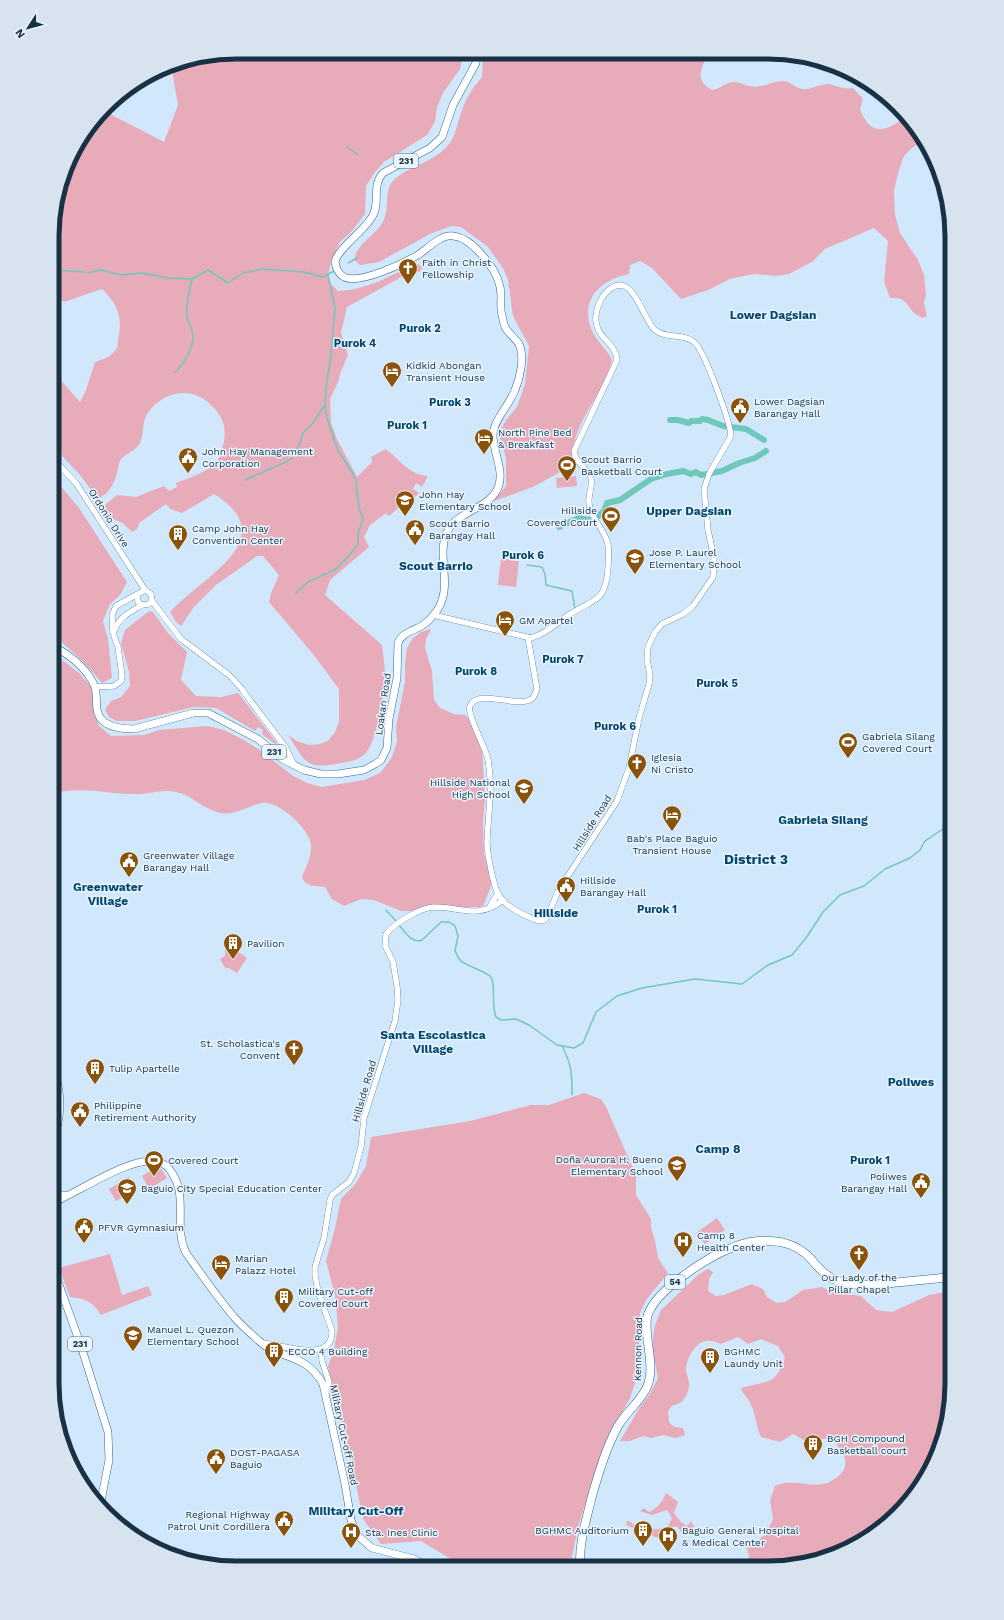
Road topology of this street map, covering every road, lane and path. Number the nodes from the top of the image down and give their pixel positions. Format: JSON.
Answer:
{"nodes":[{"id":1,"x":476,"y":59,"type":"edge"},
{"id":2,"x":59,"y":465,"type":"edge"},
{"id":3,"x":145,"y":590,"type":"junction"},
{"id":4,"x":137,"y":595,"type":"junction"},
{"id":5,"x":152,"y":600,"type":"junction"},
{"id":6,"x":142,"y":605,"type":"junction"},
{"id":7,"x":433,"y":615,"type":"junction"},
{"id":8,"x":113,"y":633,"type":"junction"},
{"id":9,"x":528,"y":638,"type":"junction"},
{"id":10,"x":59,"y":650,"type":"edge"},
{"id":11,"x":95,"y":687,"type":"junction"},
{"id":12,"x":294,"y":765,"type":"junction"},
{"id":13,"x":498,"y":893,"type":"junction"},
{"id":14,"x":503,"y":900,"type":"junction"},
{"id":15,"x":489,"y":908,"type":"junction"},
{"id":16,"x":59,"y":1083,"type":"edge"},
{"id":17,"x":59,"y":1114,"type":"edge"},
{"id":18,"x":59,"y":1195,"type":"edge"},
{"id":19,"x":68,"y":1195,"type":"junction"},
{"id":20,"x":59,"y":1200,"type":"edge"},
{"id":21,"x":945,"y":1278,"type":"edge"},
{"id":22,"x":59,"y":1285,"type":"edge"},
{"id":23,"x":262,"y":1343,"type":"junction"},
{"id":24,"x":321,"y":1349,"type":"junction"},
{"id":25,"x":326,"y":1392,"type":"junction"},
{"id":26,"x":101,"y":1499,"type":"edge"},
{"id":27,"x":418,"y":1561,"type":"edge"},
{"id":28,"x":580,"y":1561,"type":"edge"}],
"edges":[{"from":1,"to":7,"type":"main road","name":"Loakan Road","number":"231"},
{"from":2,"to":3,"type":"street","name":"Ordonio Drive"},
{"from":3,"to":4,"type":"street"},
{"from":3,"to":5,"type":"street","name":"Ordonio Drive"},
{"from":4,"to":6,"type":"street"},
{"from":4,"to":8,"type":"street"},
{"from":5,"to":6,"type":"street"},
{"from":5,"to":12,"type":"street","name":"Ordonio Drive"},
{"from":6,"to":8,"type":"street"},
{"from":7,"to":9,"type":"street"},
{"from":7,"to":12,"type":"main road","name":"Loakan Road","number":"231"},
{"from":8,"to":11,"type":"street"},
{"from":9,"to":13,"type":"street","name":"Hillside Road"},
{"from":9,"to":14,"type":"street","name":"Hillside Road"},
{"from":10,"to":11,"type":"main road","name":"Loakan Road","number":"231"},
{"from":11,"to":12,"type":"main road","name":"Loakan Road","number":"231"},
{"from":13,"to":14,"type":"street","name":"Hillside Road"},
{"from":13,"to":15,"type":"street"},
{"from":14,"to":15,"type":"street","name":"Hillside Road"},
{"from":15,"to":24,"type":"street","name":"Hillside Road"},
{"from":16,"to":17,"type":"main road"},
{"from":18,"to":19,"type":"main road","name":"Military Cut-off Road"},
{"from":19,"to":20,"type":"main road","name":"Military Cut-off Road"},
{"from":19,"to":23,"type":"main road","name":"Military Cut-off Road"},
{"from":21,"to":28,"type":"highway","name":"Kennon Road","number":"54"},
{"from":22,"to":26,"type":"main road","number":"231"},
{"from":23,"to":24,"type":"street"},
{"from":23,"to":25,"type":"main road","name":"Military Cut-off Road"},
{"from":24,"to":25,"type":"street"},
{"from":25,"to":27,"type":"main road","name":"Military Cut-off Road"}]}
